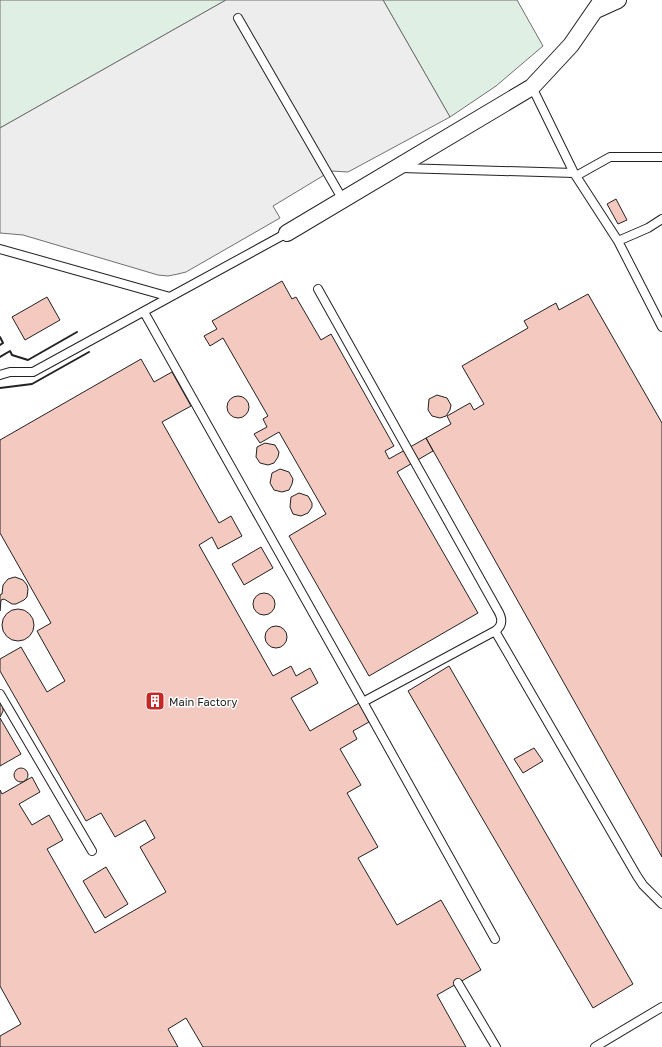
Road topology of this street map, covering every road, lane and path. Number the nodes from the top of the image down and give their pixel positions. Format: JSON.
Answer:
{"nodes":[{"id":1,"x":618,"y":0,"type":"edge"},
{"id":2,"x":599,"y":5,"type":"edge"},
{"id":3,"x":238,"y":18,"type":"dead end"},
{"id":4,"x":532,"y":87,"type":"junction"},
{"id":5,"x":662,"y":157,"type":"edge"},
{"id":6,"x":397,"y":168,"type":"junction"},
{"id":7,"x":575,"y":174,"type":"junction"},
{"id":8,"x":343,"y":200,"type":"junction"},
{"id":9,"x":662,"y":219,"type":"edge"},
{"id":10,"x":287,"y":233,"type":"joint"},
{"id":11,"x":618,"y":241,"type":"junction"},
{"id":12,"x":0,"y":249,"type":"edge"},
{"id":13,"x":318,"y":289,"type":"dead end"},
{"id":14,"x":170,"y":297,"type":"junction"},
{"id":15,"x":144,"y":312,"type":"junction"},
{"id":16,"x":662,"y":327,"type":"edge"},
{"id":17,"x":0,"y":375,"type":"edge"},
{"id":18,"x":496,"y":631,"type":"junction"},
{"id":19,"x":0,"y":694,"type":"edge"},
{"id":20,"x":363,"y":702,"type":"junction"},
{"id":21,"x":92,"y":851,"type":"dead end"},
{"id":22,"x":662,"y":904,"type":"edge"},
{"id":23,"x":495,"y":939,"type":"dead end"},
{"id":24,"x":458,"y":983,"type":"dead end"},
{"id":25,"x":662,"y":1007,"type":"edge"},
{"id":26,"x":496,"y":1047,"type":"edge"},
{"id":27,"x":595,"y":1047,"type":"edge"}],
"edges":[{"from":1,"to":2,"type":"street"},
{"from":2,"to":4,"type":"street"},
{"from":3,"to":8,"type":"lane"},
{"from":4,"to":6,"type":"street"},
{"from":4,"to":7,"type":"lane"},
{"from":5,"to":7,"type":"lane"},
{"from":6,"to":7,"type":"lane"},
{"from":6,"to":8,"type":"street"},
{"from":7,"to":11,"type":"lane"},
{"from":8,"to":10,"type":"street"},
{"from":9,"to":11,"type":"lane"},
{"from":10,"to":14,"type":"lane"},
{"from":11,"to":16,"type":"lane"},
{"from":12,"to":14,"type":"lane"},
{"from":13,"to":18,"type":"lane"},
{"from":14,"to":15,"type":"lane"},
{"from":15,"to":17,"type":"lane"},
{"from":15,"to":20,"type":"lane"},
{"from":18,"to":20,"type":"lane"},
{"from":18,"to":22,"type":"lane"},
{"from":19,"to":21,"type":"lane"},
{"from":20,"to":23,"type":"lane"},
{"from":24,"to":26,"type":"lane"},
{"from":25,"to":27,"type":"lane"}]}
